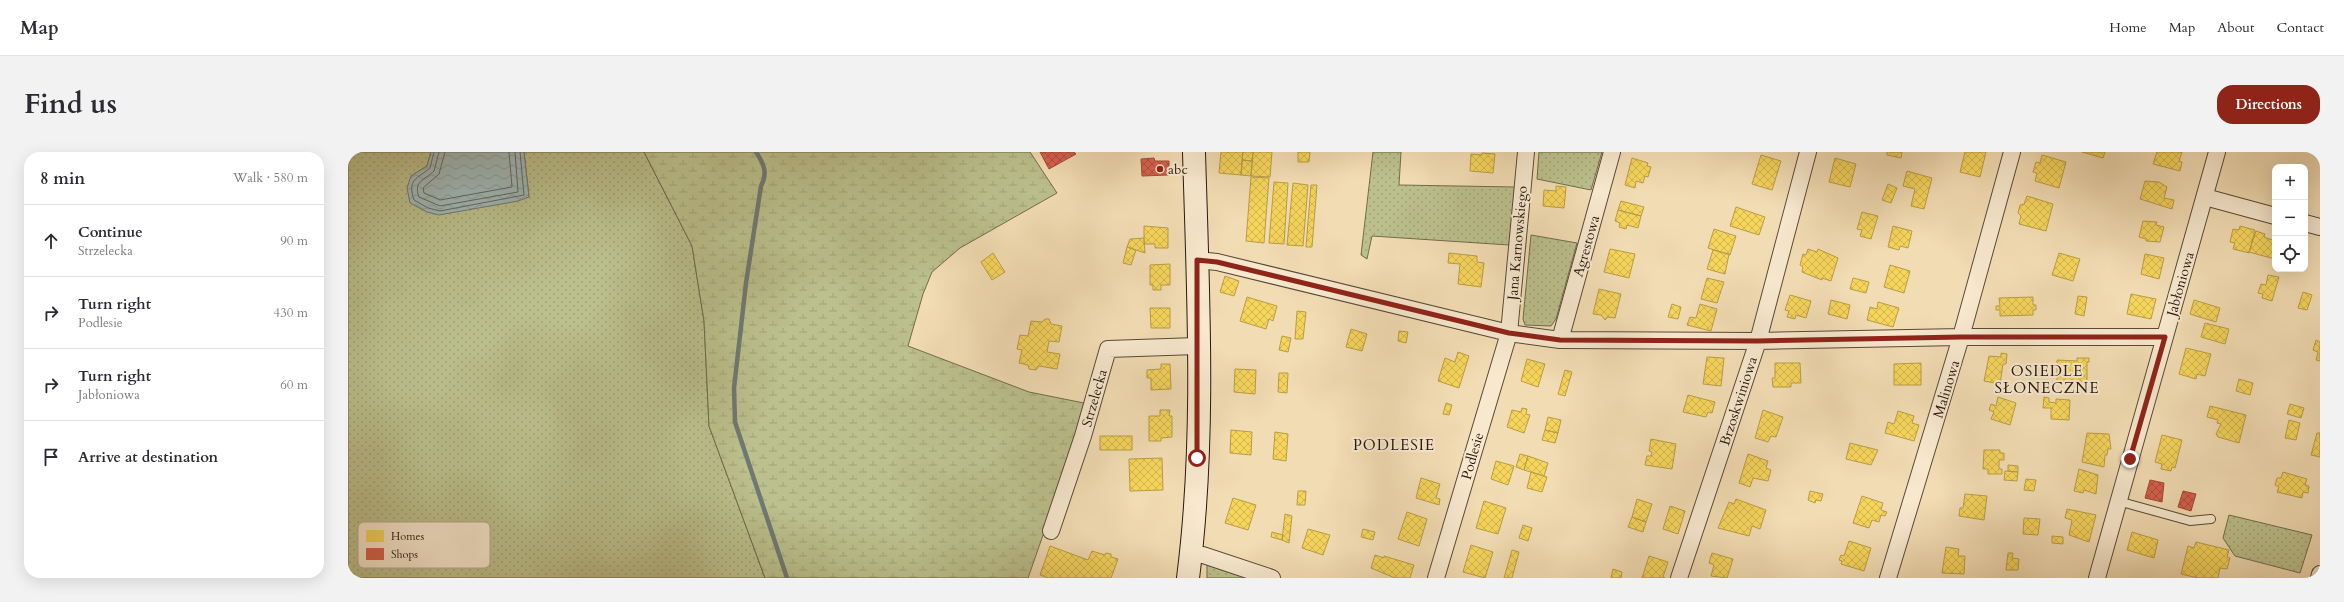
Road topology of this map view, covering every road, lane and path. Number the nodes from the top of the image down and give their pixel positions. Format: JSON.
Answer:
{"nodes":[{"id":1,"x":1194,"y":152,"type":"edge"},
{"id":2,"x":1526,"y":152,"type":"edge"},
{"id":3,"x":1612,"y":152,"type":"edge"},
{"id":4,"x":1808,"y":152,"type":"edge"},
{"id":5,"x":2012,"y":152,"type":"edge"},
{"id":6,"x":2217,"y":152,"type":"edge"},
{"id":7,"x":2204,"y":197,"type":"junction"},
{"id":8,"x":2272,"y":215,"type":"edge"},
{"id":9,"x":2308,"y":225,"type":"edge"},
{"id":10,"x":2320,"y":227,"type":"edge"},
{"id":11,"x":1197,"y":260,"type":"junction"},
{"id":12,"x":1509,"y":333,"type":"junction"},
{"id":13,"x":1961,"y":337,"type":"junction"},
{"id":14,"x":2165,"y":337,"type":"junction"},
{"id":15,"x":1560,"y":340,"type":"junction"},
{"id":16,"x":1758,"y":341,"type":"junction"},
{"id":17,"x":1197,"y":346,"type":"junction"},
{"id":18,"x":2118,"y":501,"type":"junction"},
{"id":19,"x":2211,"y":519,"type":"dead end"},
{"id":20,"x":1051,"y":531,"type":"dead end"},
{"id":21,"x":1191,"y":555,"type":"junction"},
{"id":22,"x":2320,"y":574,"type":"edge"},
{"id":23,"x":1188,"y":578,"type":"edge"},
{"id":24,"x":1272,"y":578,"type":"edge"},
{"id":25,"x":1436,"y":578,"type":"edge"},
{"id":26,"x":1679,"y":578,"type":"edge"},
{"id":27,"x":1888,"y":578,"type":"edge"},
{"id":28,"x":2096,"y":578,"type":"edge"},
{"id":29,"x":2319,"y":578,"type":"edge"}],
"edges":[{"from":1,"to":11,"type":"street"},
{"from":2,"to":12,"type":"street","name":"Jana Karnowskiego"},
{"from":3,"to":15,"type":"street","name":"Agrestowa"},
{"from":4,"to":16,"type":"street","name":"Brzoskwiniowa"},
{"from":5,"to":13,"type":"street","name":"Malinowa"},
{"from":6,"to":7,"type":"street","name":"Jabłoniowa"},
{"from":7,"to":8,"type":"street"},
{"from":7,"to":14,"type":"street","name":"Jabłoniowa"},
{"from":9,"to":10,"type":"street"},
{"from":11,"to":12,"type":"street"},
{"from":11,"to":17,"type":"street"},
{"from":12,"to":15,"type":"street"},
{"from":12,"to":25,"type":"street","name":"Podlesie"},
{"from":13,"to":14,"type":"street"},
{"from":13,"to":16,"type":"street"},
{"from":13,"to":27,"type":"street","name":"Malinowa"},
{"from":14,"to":18,"type":"street","name":"Jabłoniowa"},
{"from":15,"to":16,"type":"street"},
{"from":16,"to":26,"type":"street","name":"Brzoskwiniowa"},
{"from":17,"to":20,"type":"street","name":"Strzelecka"},
{"from":17,"to":21,"type":"street"},
{"from":18,"to":19,"type":"lane"},
{"from":18,"to":28,"type":"street","name":"Jabłoniowa"},
{"from":21,"to":23,"type":"street"},
{"from":21,"to":24,"type":"street"},
{"from":22,"to":29,"type":"street"}]}
